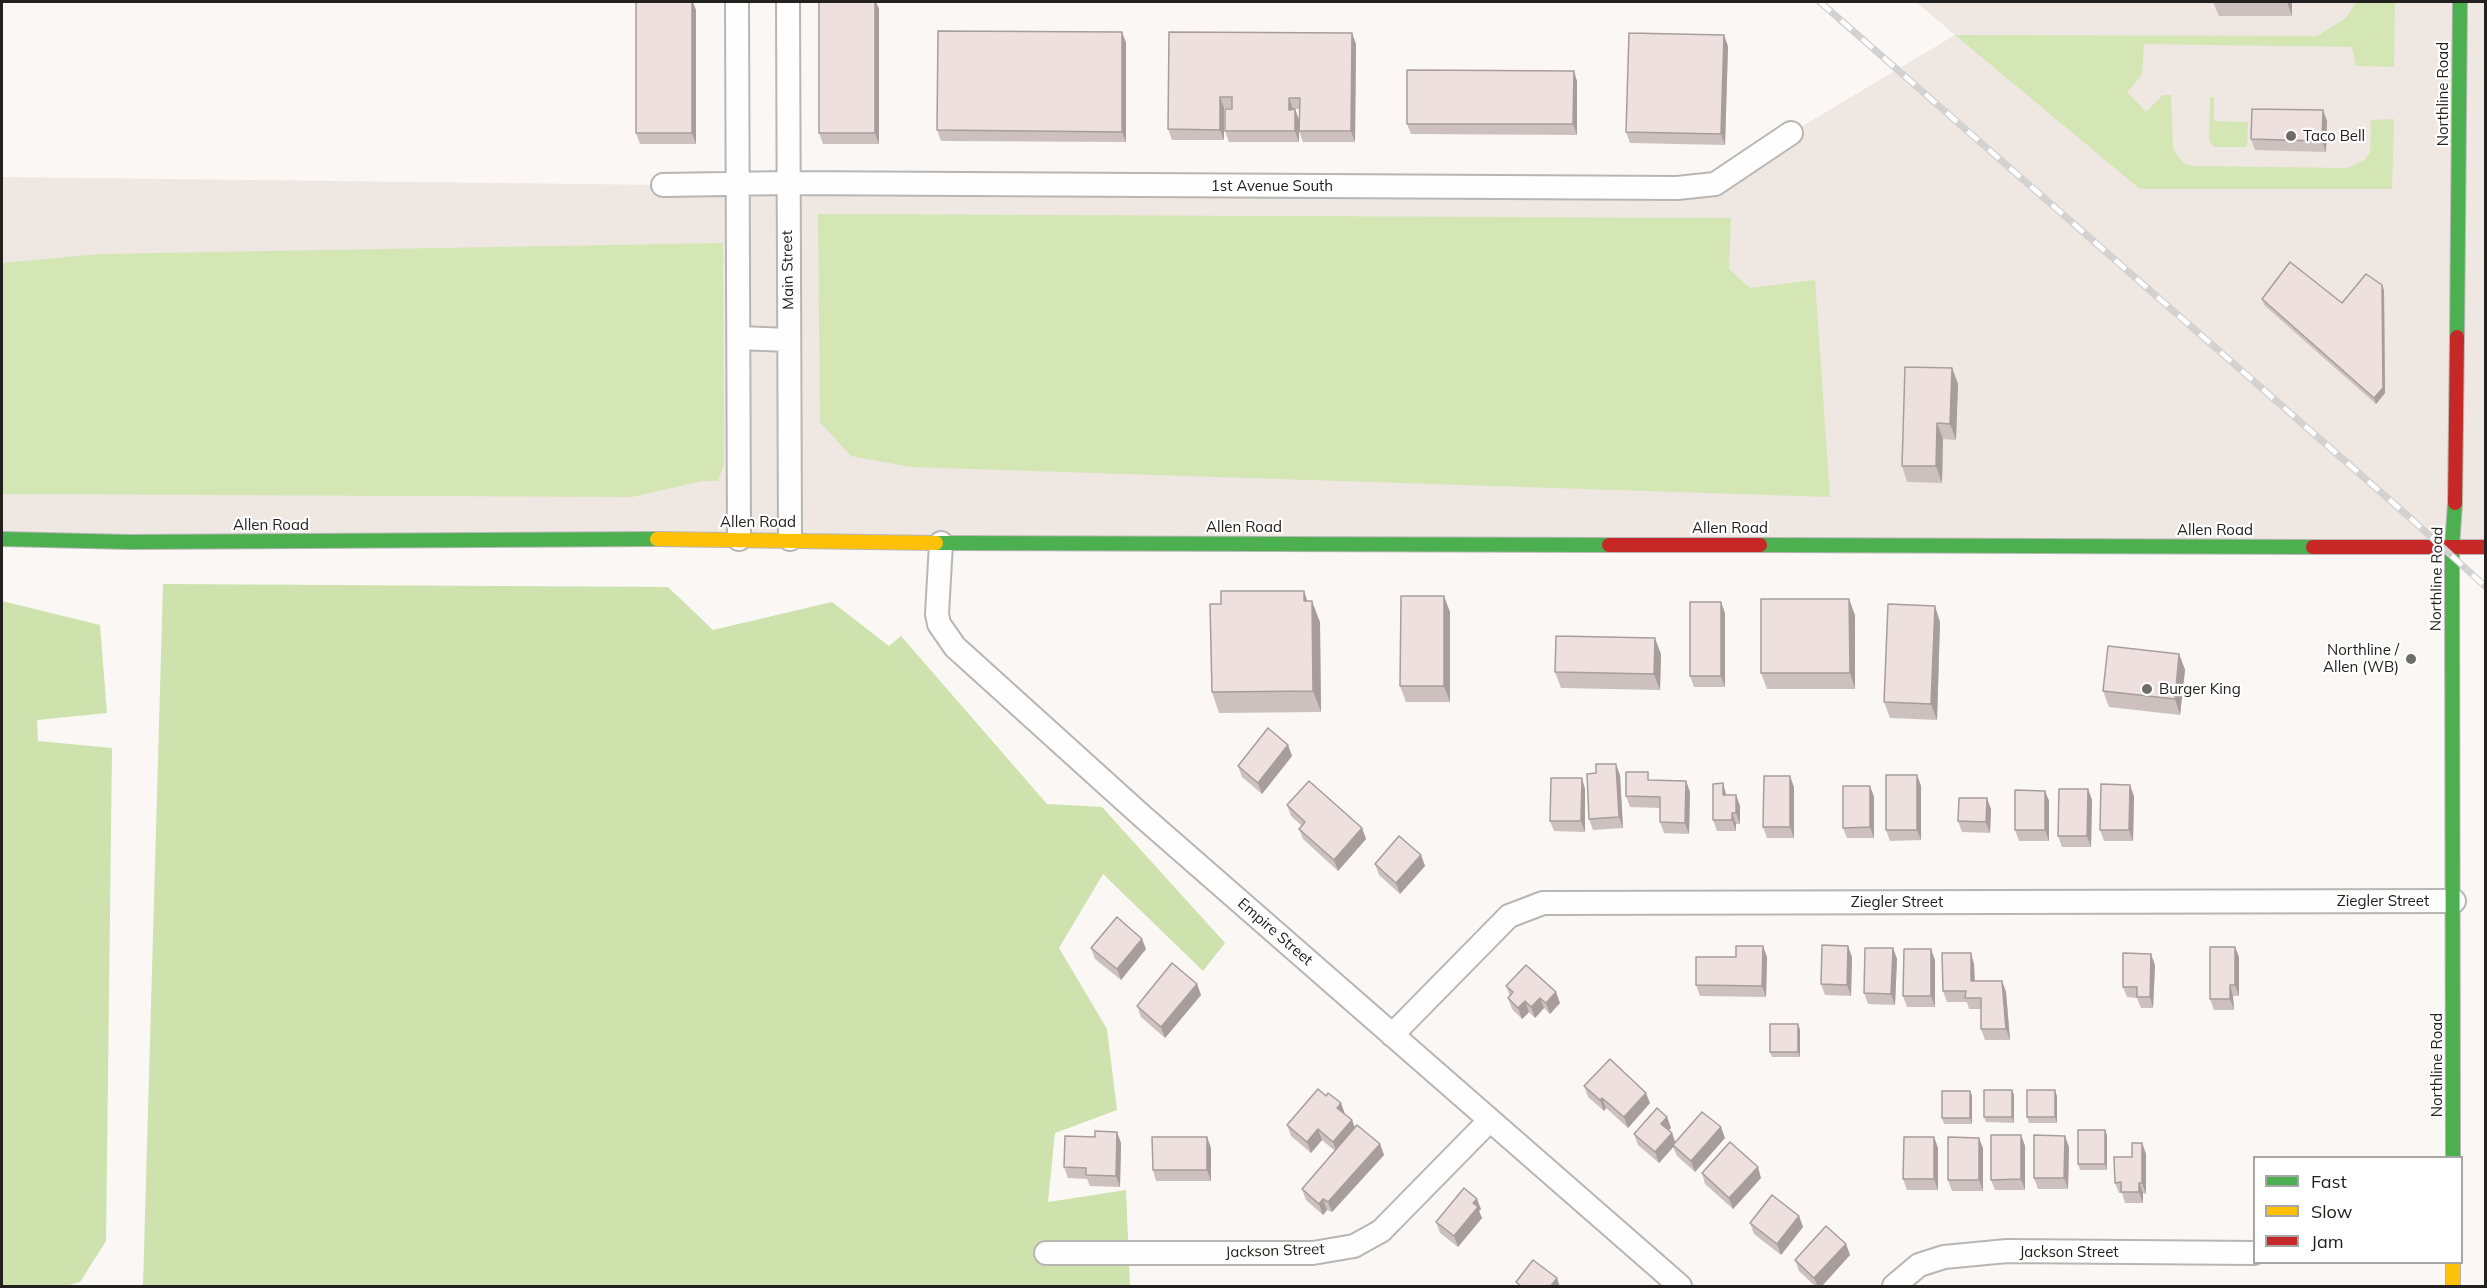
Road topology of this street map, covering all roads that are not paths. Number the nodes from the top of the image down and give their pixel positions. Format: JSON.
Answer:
{"nodes":[{"id":1,"x":737,"y":2,"type":"edge"},
{"id":2,"x":788,"y":2,"type":"edge"},
{"id":3,"x":2460,"y":2,"type":"edge"},
{"id":4,"x":1791,"y":133,"type":"dead end"},
{"id":5,"x":787,"y":183,"type":"junction"},
{"id":6,"x":663,"y":185,"type":"dead end"},
{"id":7,"x":738,"y":185,"type":"junction"},
{"id":8,"x":739,"y":338,"type":"junction"},
{"id":9,"x":789,"y":340,"type":"junction"},
{"id":10,"x":739,"y":538,"type":"junction"},
{"id":11,"x":790,"y":539,"type":"junction"},
{"id":12,"x":2,"y":540,"type":"edge"},
{"id":13,"x":941,"y":543,"type":"junction"},
{"id":14,"x":2452,"y":547,"type":"junction"},
{"id":15,"x":2486,"y":547,"type":"edge"},
{"id":16,"x":2454,"y":901,"type":"junction"},
{"id":17,"x":1392,"y":1035,"type":"junction"},
{"id":18,"x":1490,"y":1120,"type":"junction"},
{"id":19,"x":2453,"y":1156,"type":"edge"},
{"id":20,"x":1046,"y":1253,"type":"dead end"},
{"id":21,"x":2253,"y":1253,"type":"edge"},
{"id":22,"x":2452,"y":1264,"type":"edge"},
{"id":23,"x":1680,"y":1287,"type":"edge"},
{"id":24,"x":1894,"y":1287,"type":"edge"},
{"id":25,"x":2452,"y":1287,"type":"edge"}],
"edges":[{"from":1,"to":7,"type":"street"},
{"from":2,"to":5,"type":"street","name":"Main Street"},
{"from":3,"to":14,"type":"main road","name":"Northline Road"},
{"from":4,"to":5,"type":"street","name":"1st Avenue South"},
{"from":5,"to":7,"type":"street","name":"1st Avenue South"},
{"from":5,"to":9,"type":"street","name":"Main Street"},
{"from":6,"to":7,"type":"street","name":"1st Avenue South"},
{"from":7,"to":8,"type":"street"},
{"from":8,"to":9,"type":"street"},
{"from":8,"to":10,"type":"street"},
{"from":9,"to":11,"type":"street","name":"Main Street"},
{"from":10,"to":11,"type":"main road","name":"Allen Road"},
{"from":10,"to":12,"type":"main road","name":"Allen Road"},
{"from":11,"to":13,"type":"main road","name":"Allen Road"},
{"from":13,"to":14,"type":"main road","name":"Allen Road"},
{"from":13,"to":17,"type":"street","name":"Empire Street"},
{"from":14,"to":15,"type":"main road","name":"Allen Road"},
{"from":14,"to":16,"type":"main road","name":"Northline Road"},
{"from":16,"to":17,"type":"street","name":"Ziegler Street"},
{"from":16,"to":19,"type":"main road","name":"Northline Road"},
{"from":17,"to":18,"type":"street","name":"Empire Street"},
{"from":18,"to":20,"type":"street","name":"Jackson Street"},
{"from":18,"to":23,"type":"street","name":"Empire Street"},
{"from":21,"to":24,"type":"street","name":"Jackson Street"},
{"from":22,"to":25,"type":"main road"}]}
